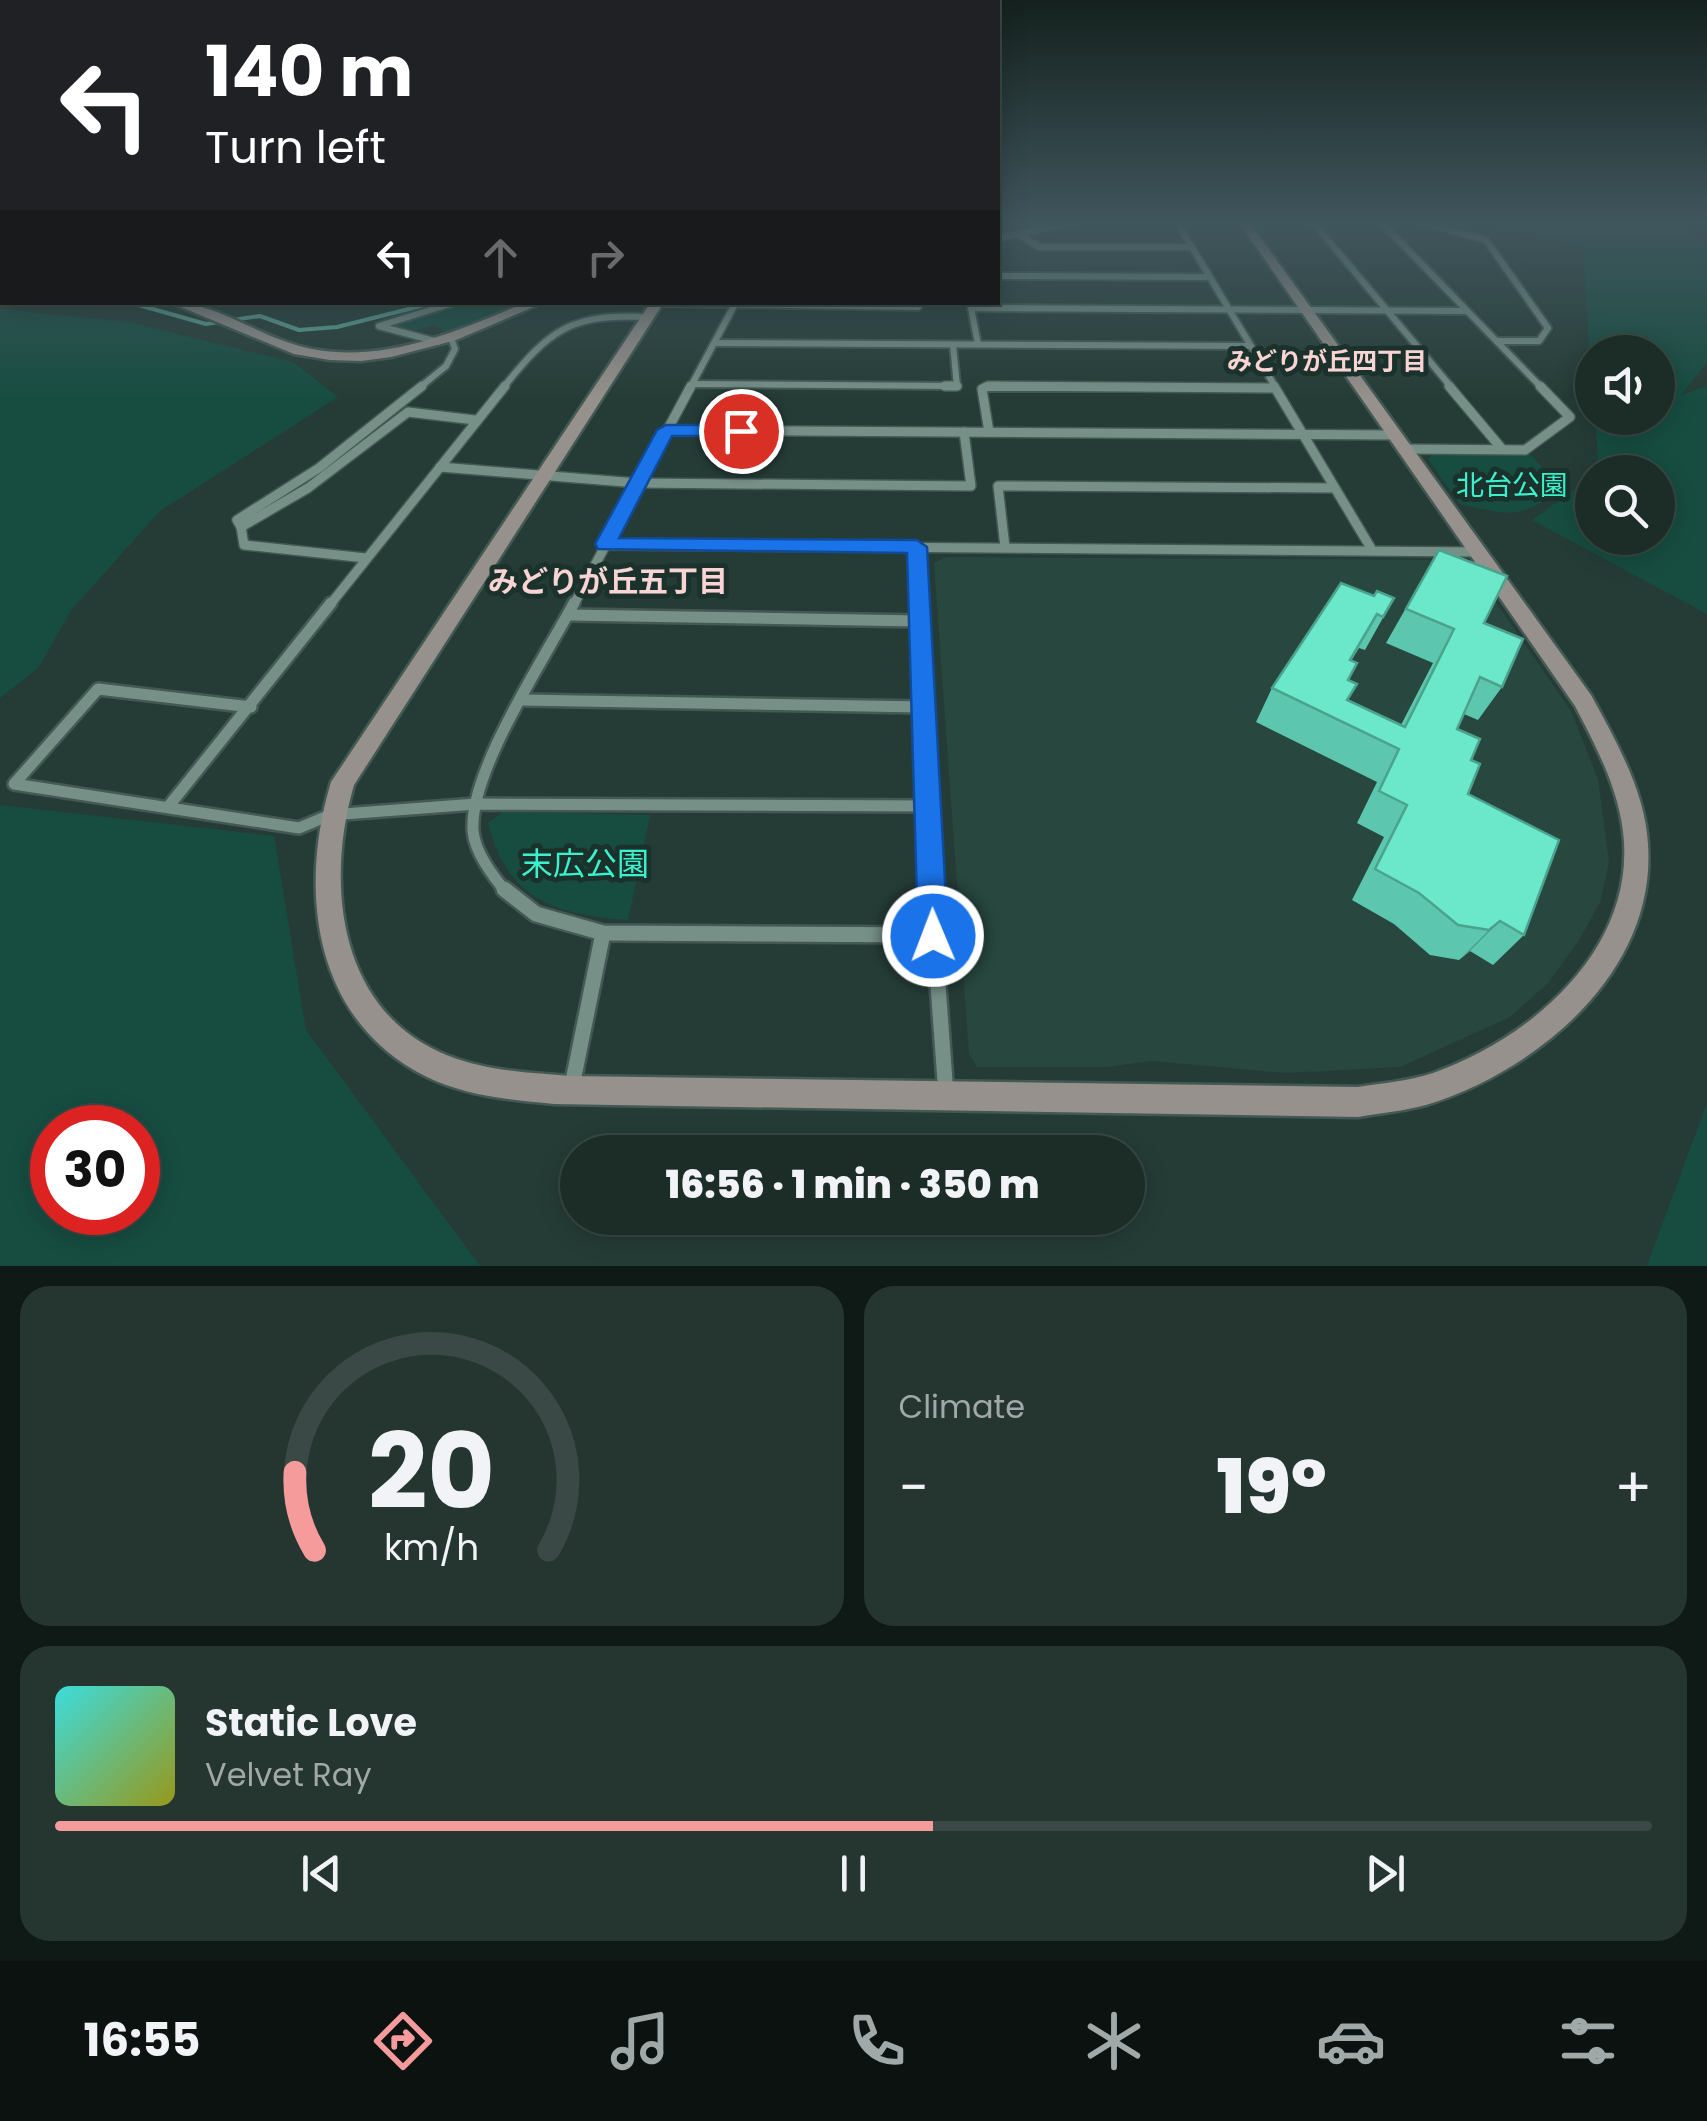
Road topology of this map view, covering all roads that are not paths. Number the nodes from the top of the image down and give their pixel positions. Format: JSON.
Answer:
{"nodes":[{"id":1,"x":1209,"y":281,"type":"edge"},
{"id":2,"x":1286,"y":281,"type":"edge"},
{"id":3,"x":1363,"y":281,"type":"edge"},
{"id":4,"x":1438,"y":281,"type":"edge"},
{"id":5,"x":1515,"y":281,"type":"edge"},
{"id":6,"x":183,"y":305,"type":"edge"},
{"id":7,"x":446,"y":305,"type":"edge"},
{"id":8,"x":532,"y":305,"type":"edge"},
{"id":9,"x":716,"y":305,"type":"edge"},
{"id":10,"x":736,"y":305,"type":"edge"},
{"id":11,"x":797,"y":305,"type":"edge"},
{"id":12,"x":918,"y":305,"type":"edge"},
{"id":13,"x":655,"y":308,"type":"edge"},
{"id":14,"x":1228,"y":310,"type":"junction"},
{"id":15,"x":1306,"y":310,"type":"junction"},
{"id":16,"x":1388,"y":310,"type":"junction"},
{"id":17,"x":1467,"y":311,"type":"junction"},
{"id":18,"x":445,"y":340,"type":"junction"},
{"id":19,"x":1496,"y":341,"type":"junction"},
{"id":20,"x":717,"y":343,"type":"junction"},
{"id":21,"x":978,"y":344,"type":"junction"},
{"id":22,"x":952,"y":345,"type":"junction"},
{"id":23,"x":1249,"y":346,"type":"junction"},
{"id":24,"x":693,"y":384,"type":"junction"},
{"id":25,"x":1272,"y":388,"type":"junction"},
{"id":26,"x":475,"y":420,"type":"junction"},
{"id":27,"x":666,"y":430,"type":"junction"},
{"id":28,"x":964,"y":432,"type":"junction"},
{"id":29,"x":989,"y":432,"type":"junction"},
{"id":30,"x":1302,"y":435,"type":"junction"},
{"id":31,"x":1400,"y":442,"type":"junction"},
{"id":32,"x":1502,"y":449,"type":"junction"},
{"id":33,"x":440,"y":466,"type":"junction"},
{"id":34,"x":544,"y":476,"type":"junction"},
{"id":35,"x":637,"y":483,"type":"junction"},
{"id":36,"x":1334,"y":488,"type":"junction"},
{"id":37,"x":240,"y":527,"type":"junction"},
{"id":38,"x":606,"y":544,"type":"junction"},
{"id":39,"x":917,"y":547,"type":"junction"},
{"id":40,"x":1005,"y":547,"type":"junction"},
{"id":41,"x":1372,"y":550,"type":"junction"},
{"id":42,"x":1478,"y":552,"type":"junction"},
{"id":43,"x":366,"y":558,"type":"junction"},
{"id":44,"x":570,"y":614,"type":"junction"},
{"id":45,"x":920,"y":621,"type":"junction"},
{"id":46,"x":522,"y":700,"type":"junction"},
{"id":47,"x":251,"y":707,"type":"junction"},
{"id":48,"x":924,"y":708,"type":"junction"},
{"id":49,"x":476,"y":804,"type":"junction"},
{"id":50,"x":930,"y":806,"type":"junction"},
{"id":51,"x":168,"y":808,"type":"junction"},
{"id":52,"x":330,"y":816,"type":"junction"},
{"id":53,"x":603,"y":934,"type":"junction"},
{"id":54,"x":933,"y":936,"type":"junction"},
{"id":55,"x":571,"y":1092,"type":"junction"},
{"id":56,"x":946,"y":1095,"type":"junction"}],
"edges":[{"from":1,"to":14,"type":"street"},
{"from":2,"to":15,"type":"street"},
{"from":3,"to":16,"type":"street"},
{"from":4,"to":17,"type":"street"},
{"from":5,"to":19,"type":"street"},
{"from":6,"to":18,"type":"street"},
{"from":7,"to":18,"type":"street"},
{"from":8,"to":18,"type":"street"},
{"from":9,"to":13,"type":"street"},
{"from":10,"to":20,"type":"street"},
{"from":11,"to":12,"type":"street"},
{"from":13,"to":26,"type":"street"},
{"from":13,"to":34,"type":"street"},
{"from":14,"to":15,"type":"street"},
{"from":14,"to":21,"type":"street"},
{"from":14,"to":23,"type":"street"},
{"from":15,"to":16,"type":"street"},
{"from":15,"to":31,"type":"street"},
{"from":16,"to":17,"type":"street"},
{"from":16,"to":32,"type":"street"},
{"from":17,"to":19,"type":"street"},
{"from":18,"to":37,"type":"street"},
{"from":19,"to":32,"type":"street"},
{"from":20,"to":22,"type":"street"},
{"from":20,"to":24,"type":"street"},
{"from":21,"to":22,"type":"street"},
{"from":21,"to":23,"type":"street"},
{"from":22,"to":24,"type":"street"},
{"from":23,"to":25,"type":"street"},
{"from":24,"to":27,"type":"street"},
{"from":25,"to":29,"type":"street"},
{"from":25,"to":30,"type":"street"},
{"from":26,"to":33,"type":"street"},
{"from":26,"to":37,"type":"street"},
{"from":27,"to":28,"type":"street"},
{"from":27,"to":35,"type":"street"},
{"from":28,"to":29,"type":"street"},
{"from":28,"to":35,"type":"street"},
{"from":29,"to":30,"type":"street"},
{"from":30,"to":31,"type":"street"},
{"from":30,"to":36,"type":"street"},
{"from":31,"to":32,"type":"street"},
{"from":31,"to":42,"type":"street"},
{"from":33,"to":34,"type":"street"},
{"from":33,"to":43,"type":"street"},
{"from":34,"to":35,"type":"street"},
{"from":34,"to":52,"type":"street"},
{"from":35,"to":38,"type":"street"},
{"from":36,"to":40,"type":"street"},
{"from":36,"to":41,"type":"street"},
{"from":37,"to":43,"type":"street"},
{"from":38,"to":39,"type":"street"},
{"from":38,"to":44,"type":"street"},
{"from":39,"to":40,"type":"street"},
{"from":39,"to":45,"type":"street"},
{"from":40,"to":41,"type":"street"},
{"from":41,"to":42,"type":"street"},
{"from":42,"to":56,"type":"street"},
{"from":43,"to":47,"type":"street"},
{"from":44,"to":45,"type":"street"},
{"from":44,"to":46,"type":"street"},
{"from":45,"to":48,"type":"street"},
{"from":46,"to":48,"type":"street"},
{"from":46,"to":49,"type":"street"},
{"from":47,"to":51,"type":"street"},
{"from":47,"to":51,"type":"street"},
{"from":48,"to":50,"type":"street"},
{"from":49,"to":50,"type":"street"},
{"from":49,"to":52,"type":"street"},
{"from":49,"to":53,"type":"street"},
{"from":50,"to":54,"type":"street"},
{"from":51,"to":52,"type":"street"},
{"from":52,"to":55,"type":"street"},
{"from":53,"to":54,"type":"street"},
{"from":53,"to":55,"type":"street"},
{"from":54,"to":56,"type":"street"},
{"from":55,"to":56,"type":"street"}]}
